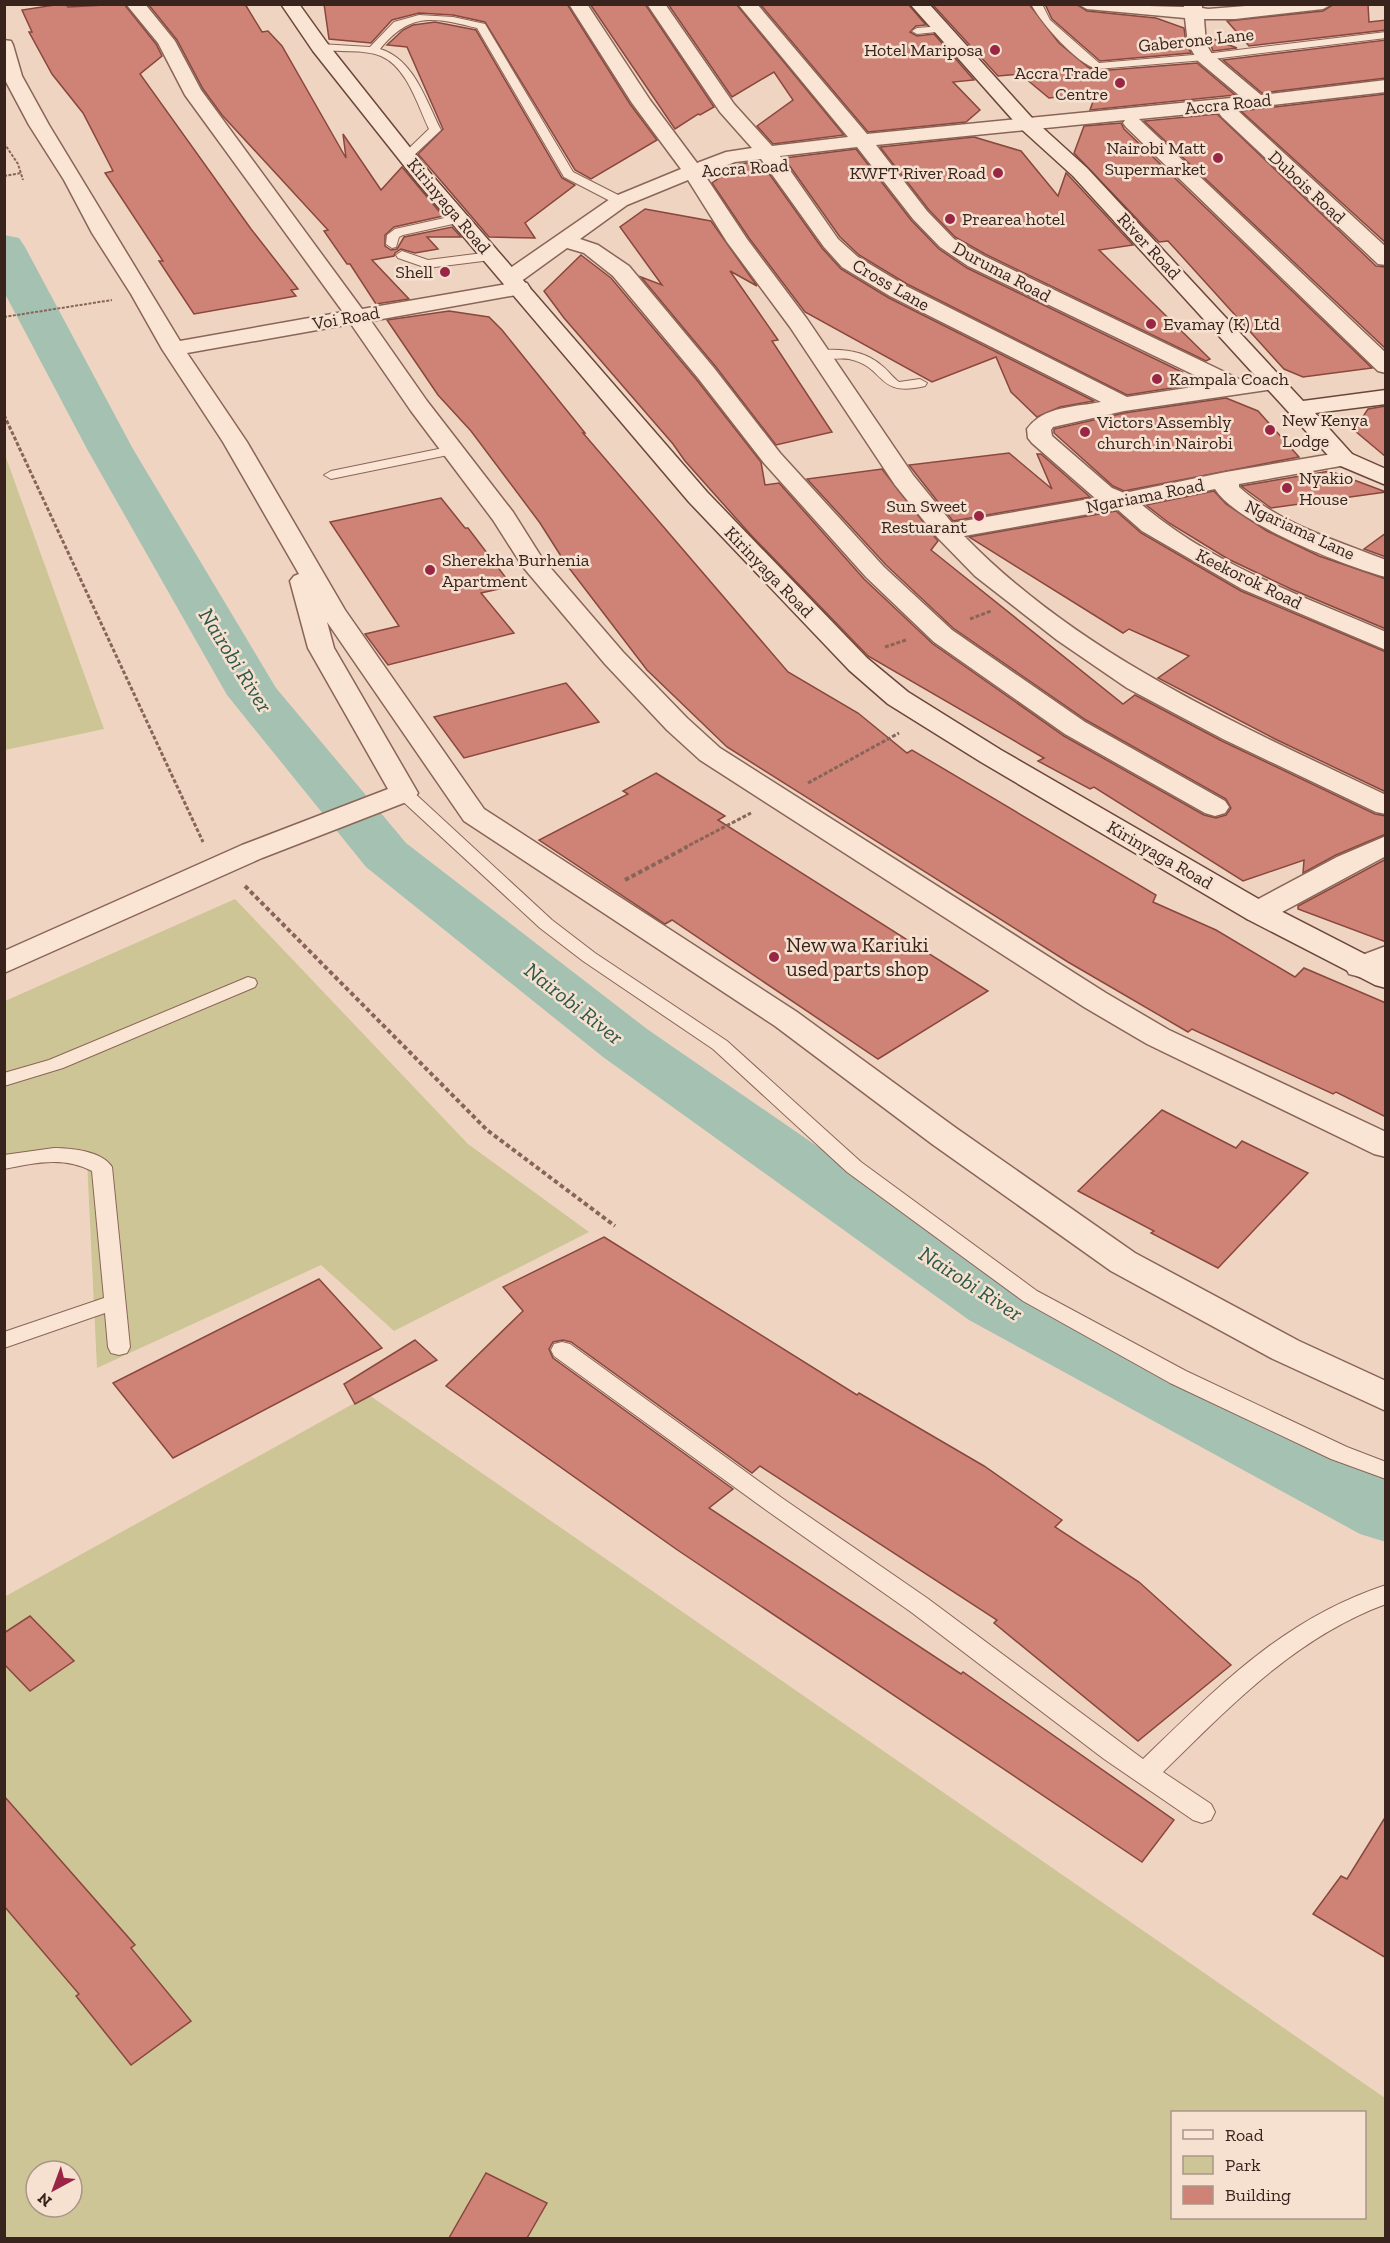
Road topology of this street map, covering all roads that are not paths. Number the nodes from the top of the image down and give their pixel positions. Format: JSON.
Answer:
{"nodes":[{"id":1,"x":135,"y":4,"type":"edge"},
{"id":2,"x":290,"y":4,"type":"edge"},
{"id":3,"x":578,"y":4,"type":"edge"},
{"id":4,"x":656,"y":4,"type":"edge"},
{"id":5,"x":747,"y":4,"type":"edge"},
{"id":6,"x":919,"y":4,"type":"edge"},
{"id":7,"x":1036,"y":4,"type":"edge"},
{"id":8,"x":1087,"y":4,"type":"edge"},
{"id":9,"x":1323,"y":4,"type":"edge"},
{"id":10,"x":1193,"y":9,"type":"edge"},
{"id":11,"x":942,"y":29,"type":"junction"},
{"id":12,"x":917,"y":32,"type":"dead end"},
{"id":13,"x":1386,"y":35,"type":"edge"},
{"id":14,"x":4,"y":45,"type":"edge"},
{"id":15,"x":320,"y":47,"type":"junction"},
{"id":16,"x":372,"y":51,"type":"junction"},
{"id":17,"x":1205,"y":57,"type":"junction"},
{"id":18,"x":1386,"y":86,"type":"edge"},
{"id":19,"x":1386,"y":96,"type":"edge"},
{"id":20,"x":1257,"y":101,"type":"junction"},
{"id":21,"x":1229,"y":113,"type":"junction"},
{"id":22,"x":1133,"y":123,"type":"junction"},
{"id":23,"x":1031,"y":129,"type":"junction"},
{"id":24,"x":867,"y":147,"type":"junction"},
{"id":25,"x":407,"y":156,"type":"junction"},
{"id":26,"x":771,"y":159,"type":"junction"},
{"id":27,"x":693,"y":172,"type":"junction"},
{"id":28,"x":620,"y":201,"type":"junction"},
{"id":29,"x":458,"y":219,"type":"junction"},
{"id":30,"x":565,"y":241,"type":"junction"},
{"id":31,"x":392,"y":244,"type":"dead end"},
{"id":32,"x":402,"y":255,"type":"dead end"},
{"id":33,"x":491,"y":256,"type":"junction"},
{"id":34,"x":1386,"y":259,"type":"edge"},
{"id":35,"x":515,"y":283,"type":"junction"},
{"id":36,"x":355,"y":316,"type":"junction"},
{"id":37,"x":173,"y":349,"type":"junction"},
{"id":38,"x":819,"y":354,"type":"junction"},
{"id":39,"x":1386,"y":366,"type":"edge"},
{"id":40,"x":1274,"y":382,"type":"junction"},
{"id":41,"x":920,"y":383,"type":"dead end"},
{"id":42,"x":1240,"y":388,"type":"junction"},
{"id":43,"x":1386,"y":397,"type":"edge"},
{"id":44,"x":1124,"y":404,"type":"junction"},
{"id":45,"x":1386,"y":408,"type":"edge"},
{"id":46,"x":1303,"y":413,"type":"junction"},
{"id":47,"x":453,"y":450,"type":"junction"},
{"id":48,"x":1344,"y":459,"type":"junction"},
{"id":49,"x":331,"y":475,"type":"dead end"},
{"id":50,"x":1386,"y":478,"type":"edge"},
{"id":51,"x":1226,"y":479,"type":"junction"},
{"id":52,"x":1122,"y":501,"type":"junction"},
{"id":53,"x":946,"y":532,"type":"junction"},
{"id":54,"x":295,"y":544,"type":"junction"},
{"id":55,"x":1386,"y":569,"type":"edge"},
{"id":56,"x":1386,"y":642,"type":"edge"},
{"id":57,"x":404,"y":793,"type":"junction"},
{"id":58,"x":1386,"y":806,"type":"edge"},
{"id":59,"x":1215,"y":807,"type":"dead end"},
{"id":60,"x":1386,"y":845,"type":"edge"},
{"id":61,"x":1258,"y":912,"type":"junction"},
{"id":62,"x":4,"y":963,"type":"edge"},
{"id":63,"x":1377,"y":967,"type":"edge"},
{"id":64,"x":249,"y":983,"type":"dead end"},
{"id":65,"x":4,"y":1080,"type":"edge"},
{"id":66,"x":1386,"y":1146,"type":"edge"},
{"id":67,"x":4,"y":1162,"type":"edge"},
{"id":68,"x":115,"y":1302,"type":"junction"},
{"id":69,"x":4,"y":1340,"type":"edge"},
{"id":70,"x":119,"y":1347,"type":"dead end"},
{"id":71,"x":562,"y":1350,"type":"dead end"},
{"id":72,"x":1386,"y":1397,"type":"edge"},
{"id":73,"x":1386,"y":1471,"type":"edge"},
{"id":74,"x":1386,"y":1593,"type":"edge"},
{"id":75,"x":1145,"y":1773,"type":"junction"},
{"id":76,"x":1202,"y":1812,"type":"dead end"}],
"edges":[{"from":1,"to":36,"type":"street"},
{"from":2,"to":15,"type":"street","name":"Kirinyaga Road"},
{"from":3,"to":27,"type":"street"},
{"from":4,"to":26,"type":"street","name":"Cross Lane"},
{"from":5,"to":24,"type":"street","name":"Duruma Road"},
{"from":6,"to":11,"type":"street","name":"River Road"},
{"from":7,"to":17,"type":"lane","name":"Gaberone Lane"},
{"from":8,"to":10,"type":"street"},
{"from":9,"to":10,"type":"street"},
{"from":10,"to":17,"type":"street"},
{"from":11,"to":12,"type":"lane"},
{"from":11,"to":23,"type":"street","name":"River Road"},
{"from":13,"to":17,"type":"lane","name":"Gaberone Lane"},
{"from":14,"to":37,"type":"street"},
{"from":15,"to":16,"type":"lane"},
{"from":15,"to":25,"type":"street","name":"Kirinyaga Road"},
{"from":16,"to":25,"type":"lane"},
{"from":16,"to":28,"type":"lane"},
{"from":17,"to":20,"type":"street"},
{"from":18,"to":20,"type":"street","name":"Accra Road"},
{"from":19,"to":21,"type":"street","name":"Accra Road"},
{"from":20,"to":23,"type":"street","name":"Accra Road"},
{"from":21,"to":22,"type":"street","name":"Accra Road"},
{"from":21,"to":34,"type":"street","name":"Dubois Road"},
{"from":22,"to":23,"type":"street","name":"Accra Road"},
{"from":22,"to":39,"type":"street"},
{"from":23,"to":24,"type":"street","name":"Accra Road"},
{"from":23,"to":40,"type":"street","name":"River Road"},
{"from":24,"to":26,"type":"street","name":"Accra Road"},
{"from":24,"to":42,"type":"street","name":"Duruma Road"},
{"from":25,"to":29,"type":"street","name":"Kirinyaga Road"},
{"from":26,"to":27,"type":"street","name":"Accra Road"},
{"from":26,"to":44,"type":"street","name":"Cross Lane"},
{"from":27,"to":28,"type":"street","name":"Voi Road"},
{"from":27,"to":38,"type":"street"},
{"from":28,"to":30,"type":"street","name":"Voi Road"},
{"from":29,"to":31,"type":"lane"},
{"from":29,"to":33,"type":"street","name":"Kirinyaga Road"},
{"from":30,"to":35,"type":"street","name":"Voi Road"},
{"from":30,"to":59,"type":"street"},
{"from":32,"to":33,"type":"lane"},
{"from":33,"to":35,"type":"street","name":"Kirinyaga Road"},
{"from":35,"to":36,"type":"street","name":"Voi Road"},
{"from":35,"to":61,"type":"street","name":"Kirinyaga Road"},
{"from":36,"to":37,"type":"street","name":"Voi Road"},
{"from":36,"to":47,"type":"street"},
{"from":37,"to":54,"type":"street"},
{"from":38,"to":41,"type":"lane"},
{"from":38,"to":53,"type":"street"},
{"from":40,"to":42,"type":"street"},
{"from":40,"to":46,"type":"street","name":"River Road"},
{"from":42,"to":44,"type":"street"},
{"from":43,"to":46,"type":"street"},
{"from":44,"to":52,"type":"street","name":"Keekorok Road"},
{"from":45,"to":46,"type":"street"},
{"from":46,"to":48,"type":"street","name":"River Road"},
{"from":47,"to":49,"type":"lane"},
{"from":47,"to":66,"type":"street"},
{"from":48,"to":50,"type":"street","name":"River Road"},
{"from":48,"to":51,"type":"street","name":"Ngariama Road"},
{"from":51,"to":52,"type":"street","name":"Ngariama Road"},
{"from":51,"to":55,"type":"street","name":"Ngariama Lane"},
{"from":52,"to":53,"type":"street","name":"Ngariama Road"},
{"from":52,"to":56,"type":"street","name":"Keekorok Road"},
{"from":53,"to":58,"type":"street"},
{"from":54,"to":57,"type":"street"},
{"from":54,"to":72,"type":"street"},
{"from":57,"to":62,"type":"street"},
{"from":57,"to":73,"type":"lane"},
{"from":60,"to":61,"type":"street"},
{"from":61,"to":63,"type":"street","name":"Kirinyaga Road"},
{"from":64,"to":65,"type":"lane"},
{"from":67,"to":68,"type":"lane"},
{"from":68,"to":69,"type":"lane"},
{"from":68,"to":70,"type":"lane"},
{"from":71,"to":75,"type":"lane"},
{"from":74,"to":75,"type":"lane"},
{"from":75,"to":76,"type":"lane"}]}
